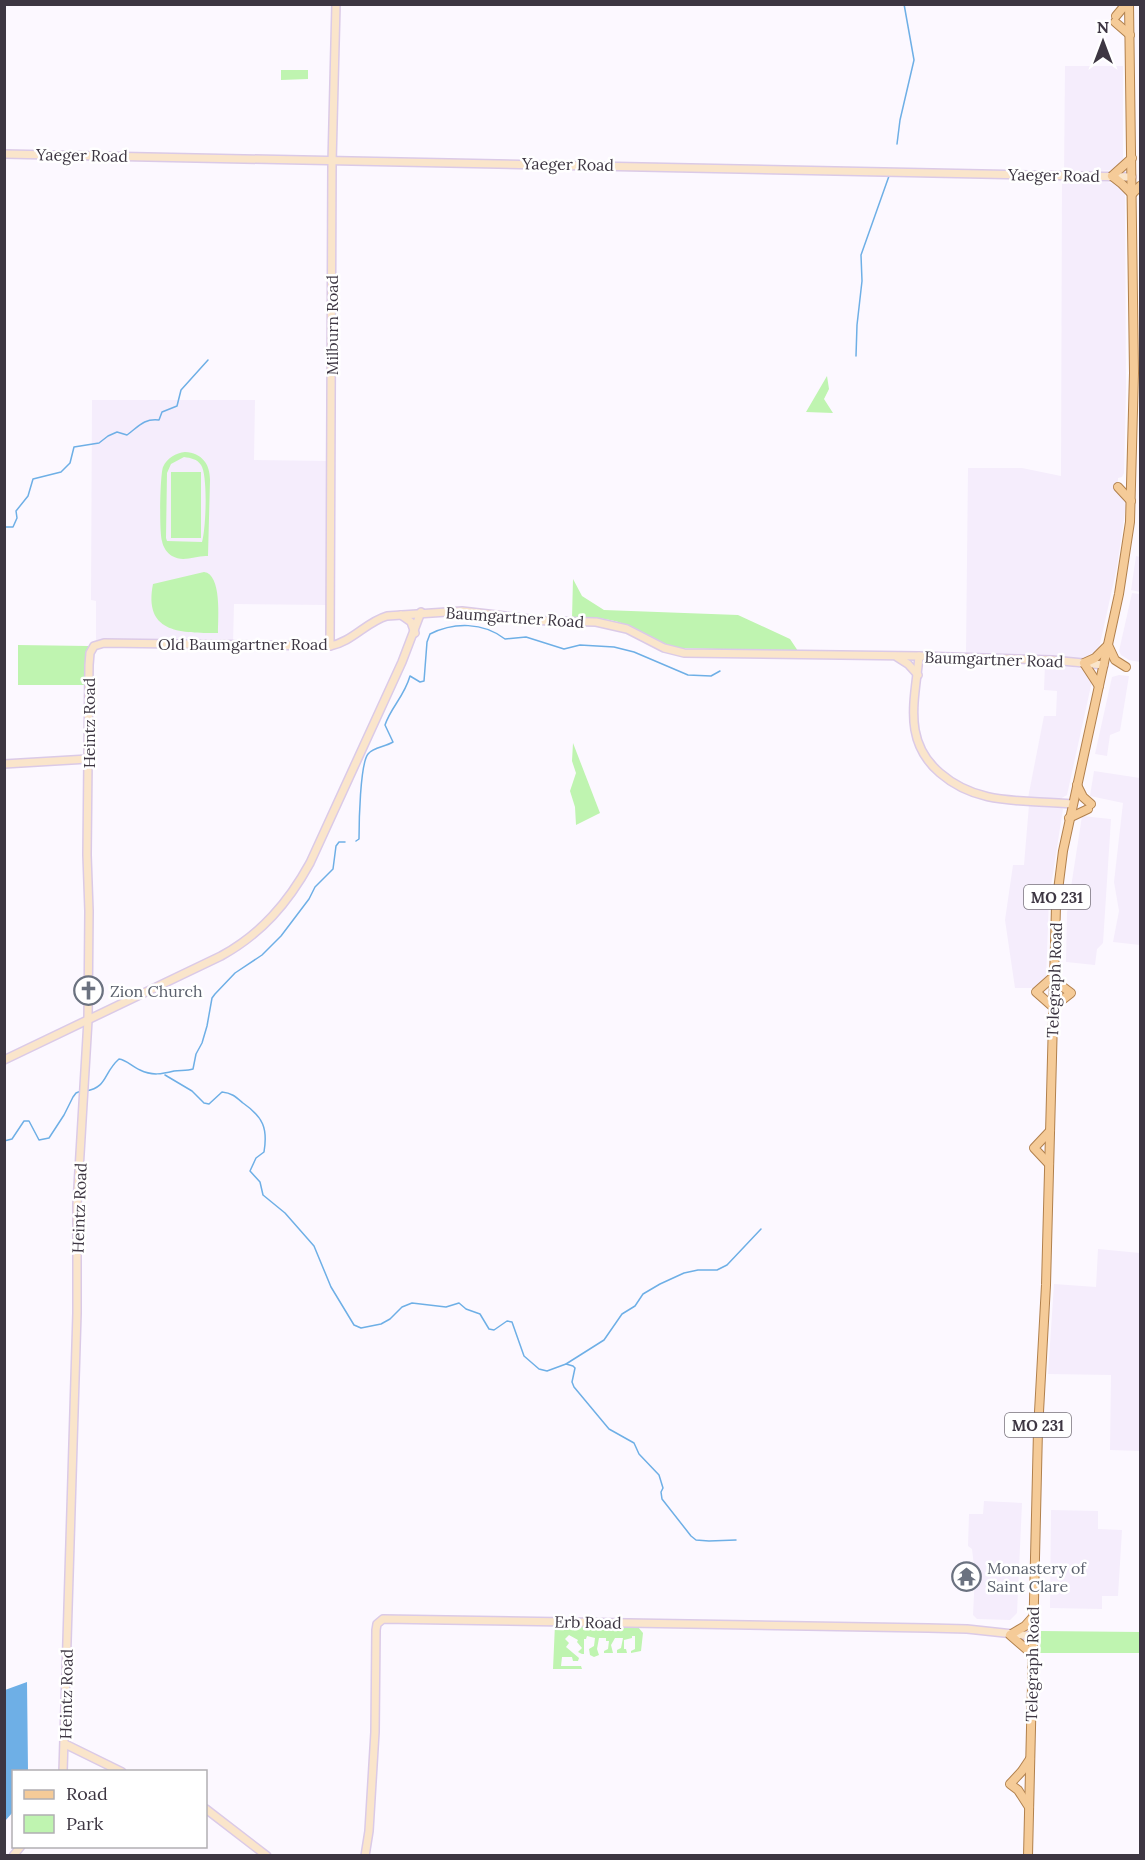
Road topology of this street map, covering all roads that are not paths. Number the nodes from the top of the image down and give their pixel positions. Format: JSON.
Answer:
{"nodes":[{"id":1,"x":336,"y":4,"type":"edge"},
{"id":2,"x":1128,"y":4,"type":"edge"},
{"id":3,"x":1130,"y":35,"type":"junction"},
{"id":4,"x":4,"y":154,"type":"edge"},
{"id":5,"x":1132,"y":158,"type":"junction"},
{"id":6,"x":332,"y":159,"type":"junction"},
{"id":7,"x":1140,"y":170,"type":"edge"},
{"id":8,"x":1112,"y":176,"type":"junction"},
{"id":9,"x":1132,"y":177,"type":"junction"},
{"id":10,"x":1140,"y":186,"type":"edge"},
{"id":11,"x":1132,"y":194,"type":"junction"},
{"id":12,"x":1134,"y":384,"type":"junction"},
{"id":13,"x":1140,"y":396,"type":"edge"},
{"id":14,"x":1140,"y":410,"type":"edge"},
{"id":15,"x":1133,"y":418,"type":"junction"},
{"id":16,"x":1118,"y":487,"type":"dead end"},
{"id":17,"x":1131,"y":501,"type":"junction"},
{"id":18,"x":422,"y":612,"type":"junction"},
{"id":19,"x":436,"y":612,"type":"junction"},
{"id":20,"x":400,"y":614,"type":"junction"},
{"id":21,"x":416,"y":630,"type":"junction"},
{"id":22,"x":1108,"y":645,"type":"junction"},
{"id":23,"x":94,"y":646,"type":"joint"},
{"id":24,"x":330,"y":646,"type":"junction"},
{"id":25,"x":895,"y":656,"type":"junction"},
{"id":26,"x":919,"y":656,"type":"junction"},
{"id":27,"x":1084,"y":663,"type":"junction"},
{"id":28,"x":1104,"y":665,"type":"junction"},
{"id":29,"x":1126,"y":667,"type":"dead end"},
{"id":30,"x":918,"y":675,"type":"junction"},
{"id":31,"x":1099,"y":686,"type":"junction"},
{"id":32,"x":88,"y":759,"type":"junction"},
{"id":33,"x":4,"y":764,"type":"edge"},
{"id":34,"x":1077,"y":785,"type":"junction"},
{"id":35,"x":1072,"y":804,"type":"junction"},
{"id":36,"x":1069,"y":818,"type":"junction"},
{"id":37,"x":1054,"y":976,"type":"junction"},
{"id":38,"x":1053,"y":1007,"type":"junction"},
{"id":39,"x":88,"y":1020,"type":"junction"},
{"id":40,"x":72,"y":1028,"type":"junction"},
{"id":41,"x":87,"y":1037,"type":"junction"},
{"id":42,"x":4,"y":1060,"type":"edge"},
{"id":43,"x":1050,"y":1131,"type":"junction"},
{"id":44,"x":1049,"y":1164,"type":"junction"},
{"id":45,"x":1033,"y":1617,"type":"junction"},
{"id":46,"x":1010,"y":1635,"type":"junction"},
{"id":47,"x":1033,"y":1636,"type":"junction"},
{"id":48,"x":1032,"y":1654,"type":"junction"},
{"id":49,"x":65,"y":1743,"type":"junction"},
{"id":50,"x":1030,"y":1758,"type":"junction"},
{"id":51,"x":63,"y":1770,"type":"edge"},
{"id":52,"x":118,"y":1770,"type":"edge"},
{"id":53,"x":1029,"y":1807,"type":"junction"},
{"id":54,"x":207,"y":1810,"type":"edge"},
{"id":55,"x":267,"y":1856,"type":"edge"},
{"id":56,"x":365,"y":1856,"type":"edge"},
{"id":57,"x":1028,"y":1856,"type":"edge"}],
"edges":[{"from":1,"to":6,"type":"street","name":"Milburn Road"},
{"from":2,"to":3,"type":"main road","name":"Telegraph Road","number":"MO 231"},
{"from":2,"to":3,"type":"main road"},
{"from":3,"to":5,"type":"main road","name":"Telegraph Road","number":"MO 231"},
{"from":4,"to":6,"type":"street","name":"Yaeger Road"},
{"from":5,"to":7,"type":"main road"},
{"from":5,"to":8,"type":"main road"},
{"from":5,"to":9,"type":"main road","name":"Telegraph Road","number":"MO 231"},
{"from":6,"to":8,"type":"street","name":"Yaeger Road"},
{"from":6,"to":24,"type":"street","name":"Milburn Road"},
{"from":8,"to":9,"type":"street","name":"Yaeger Road"},
{"from":8,"to":11,"type":"main road"},
{"from":9,"to":11,"type":"main road","name":"Telegraph Road","number":"MO 231"},
{"from":10,"to":11,"type":"main road"},
{"from":11,"to":12,"type":"main road","name":"Telegraph Road","number":"MO 231"},
{"from":12,"to":13,"type":"main road"},
{"from":12,"to":15,"type":"main road","name":"Telegraph Road","number":"MO 231"},
{"from":14,"to":15,"type":"main road"},
{"from":15,"to":17,"type":"main road","name":"Telegraph Road","number":"MO 231"},
{"from":16,"to":17,"type":"main road"},
{"from":17,"to":22,"type":"main road","name":"Telegraph Road","number":"MO 231"},
{"from":18,"to":19,"type":"street","name":"Baumgartner Road"},
{"from":18,"to":20,"type":"street","name":"Old Baumgartner Road"},
{"from":18,"to":21,"type":"street","name":"Baumgartner Road"},
{"from":19,"to":21,"type":"street"},
{"from":19,"to":25,"type":"street","name":"Baumgartner Road"},
{"from":20,"to":21,"type":"street"},
{"from":20,"to":24,"type":"street","name":"Old Baumgartner Road"},
{"from":21,"to":39,"type":"street","name":"Baumgartner Road"},
{"from":22,"to":27,"type":"main road"},
{"from":22,"to":28,"type":"main road","name":"Telegraph Road","number":"MO 231"},
{"from":22,"to":29,"type":"main road"},
{"from":23,"to":24,"type":"street","name":"Old Baumgartner Road"},
{"from":23,"to":32,"type":"street","name":"Heintz Road"},
{"from":25,"to":26,"type":"street","name":"Baumgartner Road"},
{"from":25,"to":30,"type":"street"},
{"from":26,"to":27,"type":"street","name":"Baumgartner Road"},
{"from":26,"to":30,"type":"street"},
{"from":27,"to":28,"type":"street","name":"Baumgartner Road"},
{"from":27,"to":31,"type":"main road"},
{"from":28,"to":31,"type":"main road","name":"Telegraph Road","number":"MO 231"},
{"from":30,"to":35,"type":"street"},
{"from":31,"to":34,"type":"main road","name":"Telegraph Road","number":"MO 231"},
{"from":32,"to":33,"type":"street"},
{"from":32,"to":39,"type":"street","name":"Heintz Road"},
{"from":34,"to":35,"type":"main road","name":"Telegraph Road","number":"MO 231"},
{"from":34,"to":36,"type":"main road"},
{"from":35,"to":36,"type":"main road","name":"Telegraph Road","number":"MO 231"},
{"from":36,"to":37,"type":"main road","name":"Telegraph Road","number":"MO 231"},
{"from":37,"to":38,"type":"main road","name":"Telegraph Road","number":"MO 231"},
{"from":37,"to":38,"type":"main road"},
{"from":37,"to":38,"type":"main road"},
{"from":38,"to":43,"type":"main road","name":"Telegraph Road","number":"MO 231"},
{"from":39,"to":40,"type":"street","name":"Baumgartner Road"},
{"from":39,"to":41,"type":"street","name":"Heintz Road"},
{"from":40,"to":41,"type":"street"},
{"from":40,"to":42,"type":"street","name":"Baumgartner Road"},
{"from":41,"to":49,"type":"street","name":"Heintz Road"},
{"from":43,"to":44,"type":"main road","name":"Telegraph Road","number":"MO 231"},
{"from":43,"to":44,"type":"main road"},
{"from":44,"to":45,"type":"main road","name":"Telegraph Road","number":"MO 231"},
{"from":45,"to":46,"type":"main road"},
{"from":45,"to":47,"type":"main road","name":"Telegraph Road","number":"MO 231"},
{"from":46,"to":47,"type":"street","name":"Erb Road"},
{"from":46,"to":48,"type":"main road"},
{"from":46,"to":56,"type":"street","name":"Erb Road"},
{"from":47,"to":48,"type":"main road","name":"Telegraph Road","number":"MO 231"},
{"from":48,"to":50,"type":"main road","name":"Telegraph Road","number":"MO 231"},
{"from":49,"to":51,"type":"street","name":"Heintz Road"},
{"from":49,"to":52,"type":"street"},
{"from":50,"to":53,"type":"main road","name":"Telegraph Road","number":"MO 231"},
{"from":50,"to":53,"type":"main road"},
{"from":53,"to":57,"type":"main road","name":"Telegraph Road","number":"MO 231"},
{"from":54,"to":55,"type":"street"}]}
